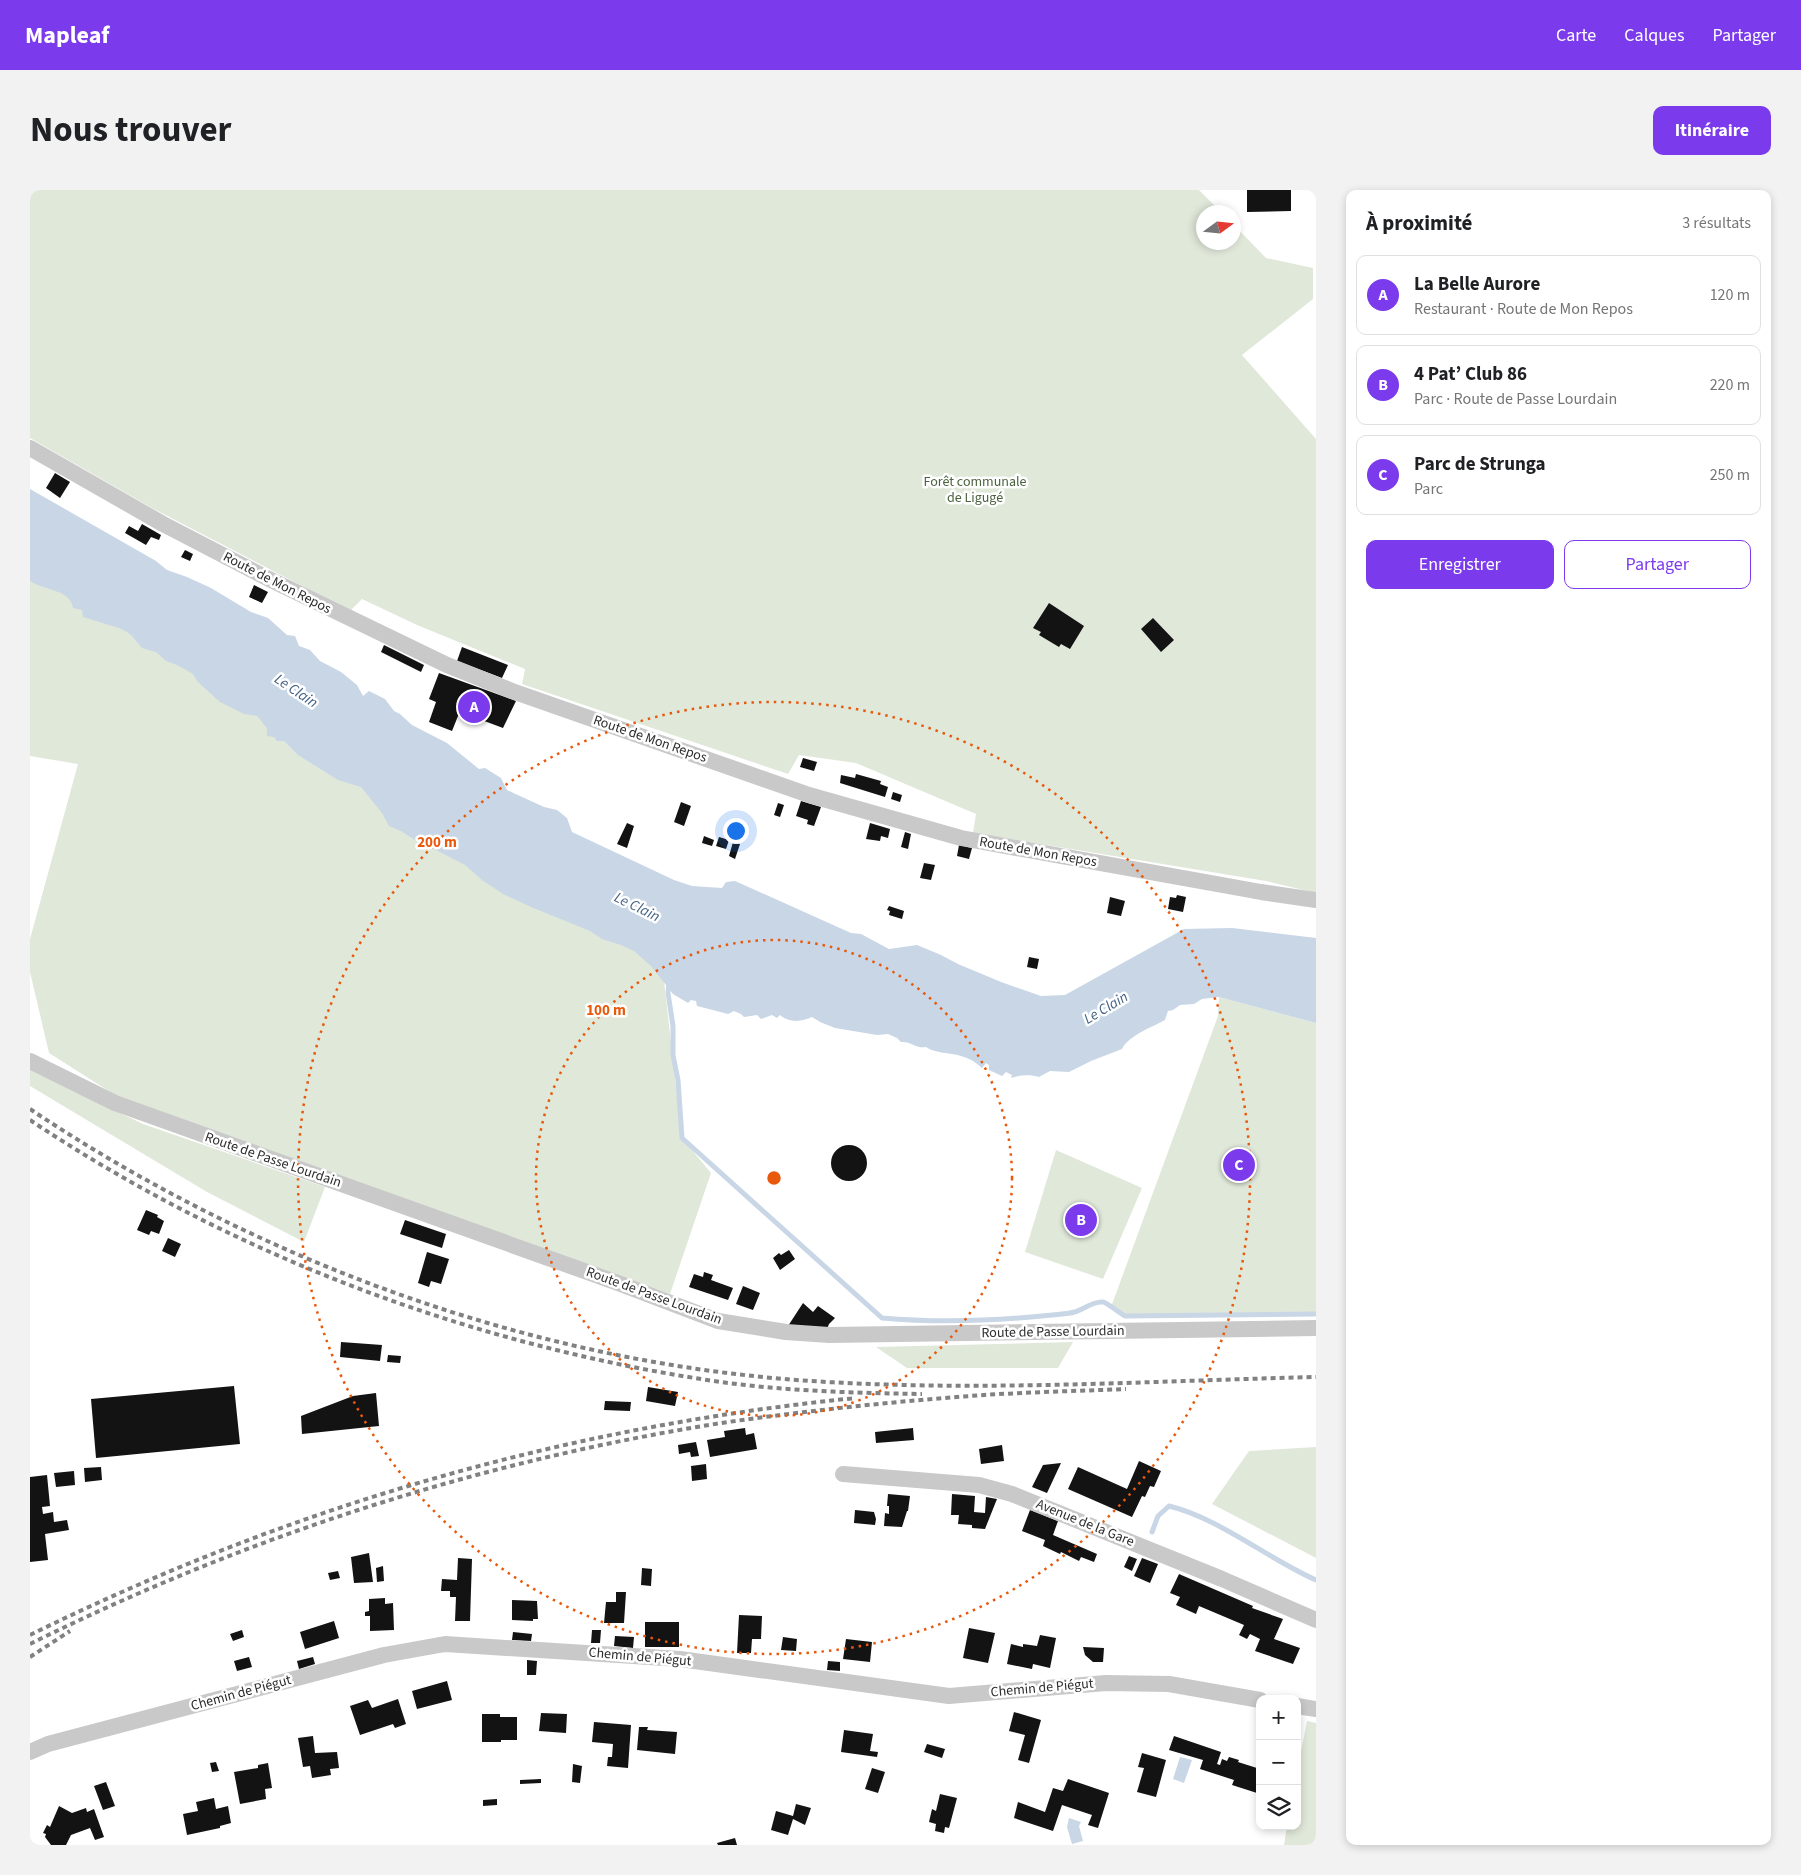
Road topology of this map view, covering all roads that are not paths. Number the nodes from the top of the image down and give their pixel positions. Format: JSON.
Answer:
{"nodes":[{"id":1,"x":30,"y":448,"type":"edge"},
{"id":2,"x":1316,"y":900,"type":"edge"},
{"id":3,"x":30,"y":1060,"type":"edge"},
{"id":4,"x":1316,"y":1328,"type":"edge"},
{"id":5,"x":842,"y":1474,"type":"dead end"},
{"id":6,"x":1316,"y":1620,"type":"edge"},
{"id":7,"x":1256,"y":1699,"type":"edge"},
{"id":8,"x":1301,"y":1707,"type":"edge"},
{"id":9,"x":1316,"y":1709,"type":"edge"},
{"id":10,"x":30,"y":1752,"type":"edge"}],
"edges":[{"from":1,"to":2,"type":"street","name":"Route de Mon Repos"},
{"from":3,"to":4,"type":"street","name":"Route de Passe Lourdain"},
{"from":5,"to":6,"type":"street","name":"Avenue de la Gare"},
{"from":7,"to":10,"type":"street","name":"Chemin de Piégut"},
{"from":8,"to":9,"type":"street"}]}
